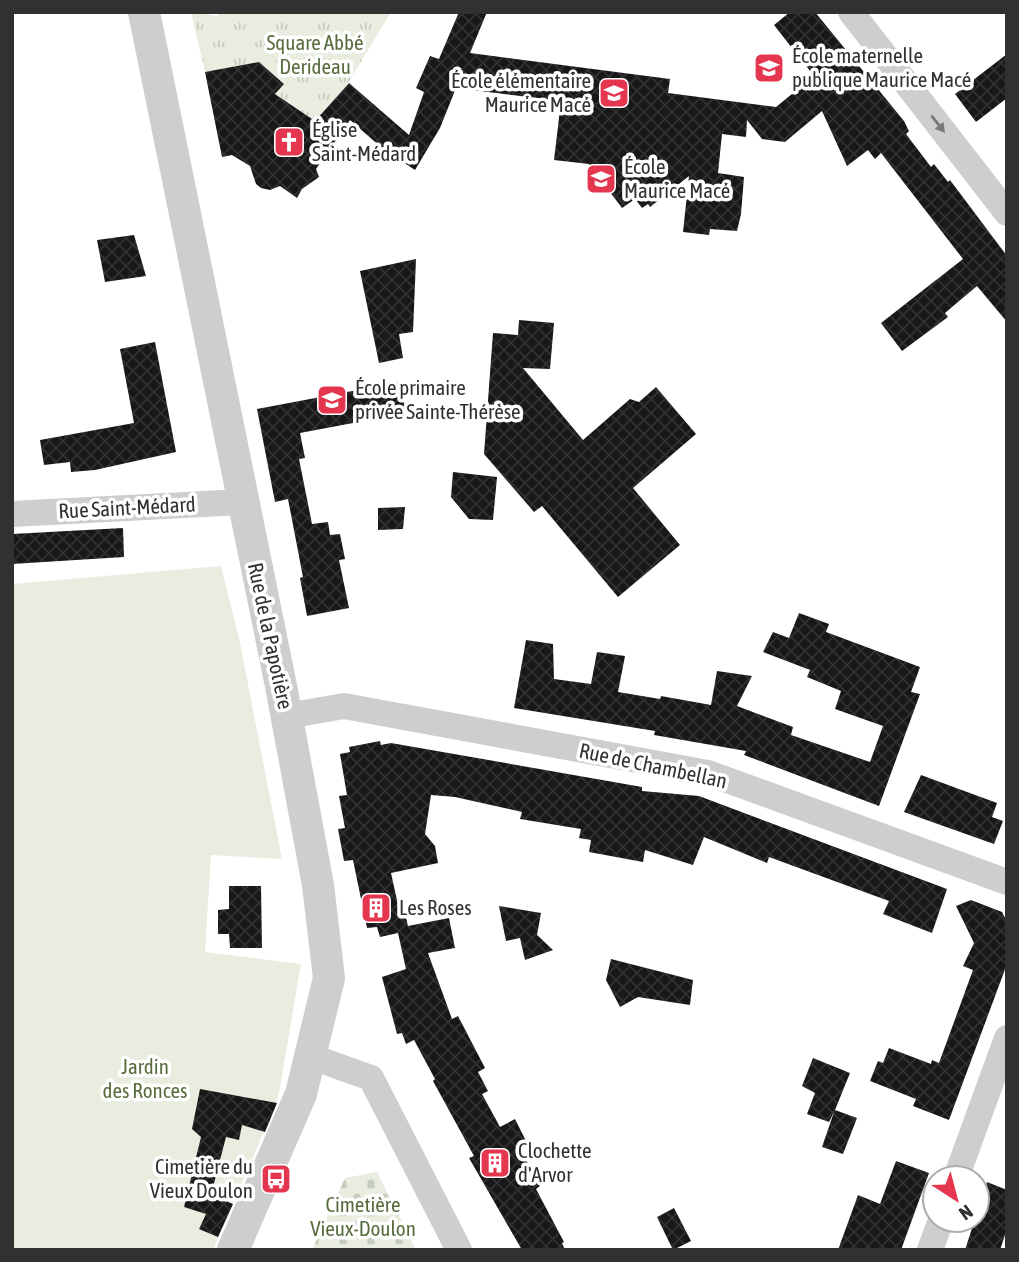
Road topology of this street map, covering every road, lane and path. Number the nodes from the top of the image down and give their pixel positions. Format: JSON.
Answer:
{"nodes":[{"id":1,"x":144,"y":12,"type":"edge"},
{"id":2,"x":851,"y":12,"type":"edge"},
{"id":3,"x":1007,"y":213,"type":"edge"},
{"id":4,"x":242,"y":502,"type":"junction"},
{"id":5,"x":12,"y":514,"type":"edge"},
{"id":6,"x":287,"y":716,"type":"junction"},
{"id":7,"x":1007,"y":882,"type":"edge"},
{"id":8,"x":1007,"y":1038,"type":"edge"},
{"id":9,"x":312,"y":1057,"type":"junction"},
{"id":10,"x":961,"y":1164,"type":"edge"},
{"id":11,"x":233,"y":1250,"type":"edge"},
{"id":12,"x":459,"y":1250,"type":"edge"}],
"edges":[{"from":1,"to":4,"type":"street","name":"Rue de la Papotière"},
{"from":2,"to":3,"type":"street","one_way":true},
{"from":4,"to":5,"type":"street","name":"Rue Saint-Médard"},
{"from":4,"to":6,"type":"street","name":"Rue de la Papotière"},
{"from":6,"to":7,"type":"street","name":"Rue de Chambellan"},
{"from":6,"to":9,"type":"street","name":"Rue de la Papotière"},
{"from":8,"to":10,"type":"street"},
{"from":9,"to":11,"type":"street","name":"Rue de la Papotière"},
{"from":9,"to":12,"type":"street"}]}
